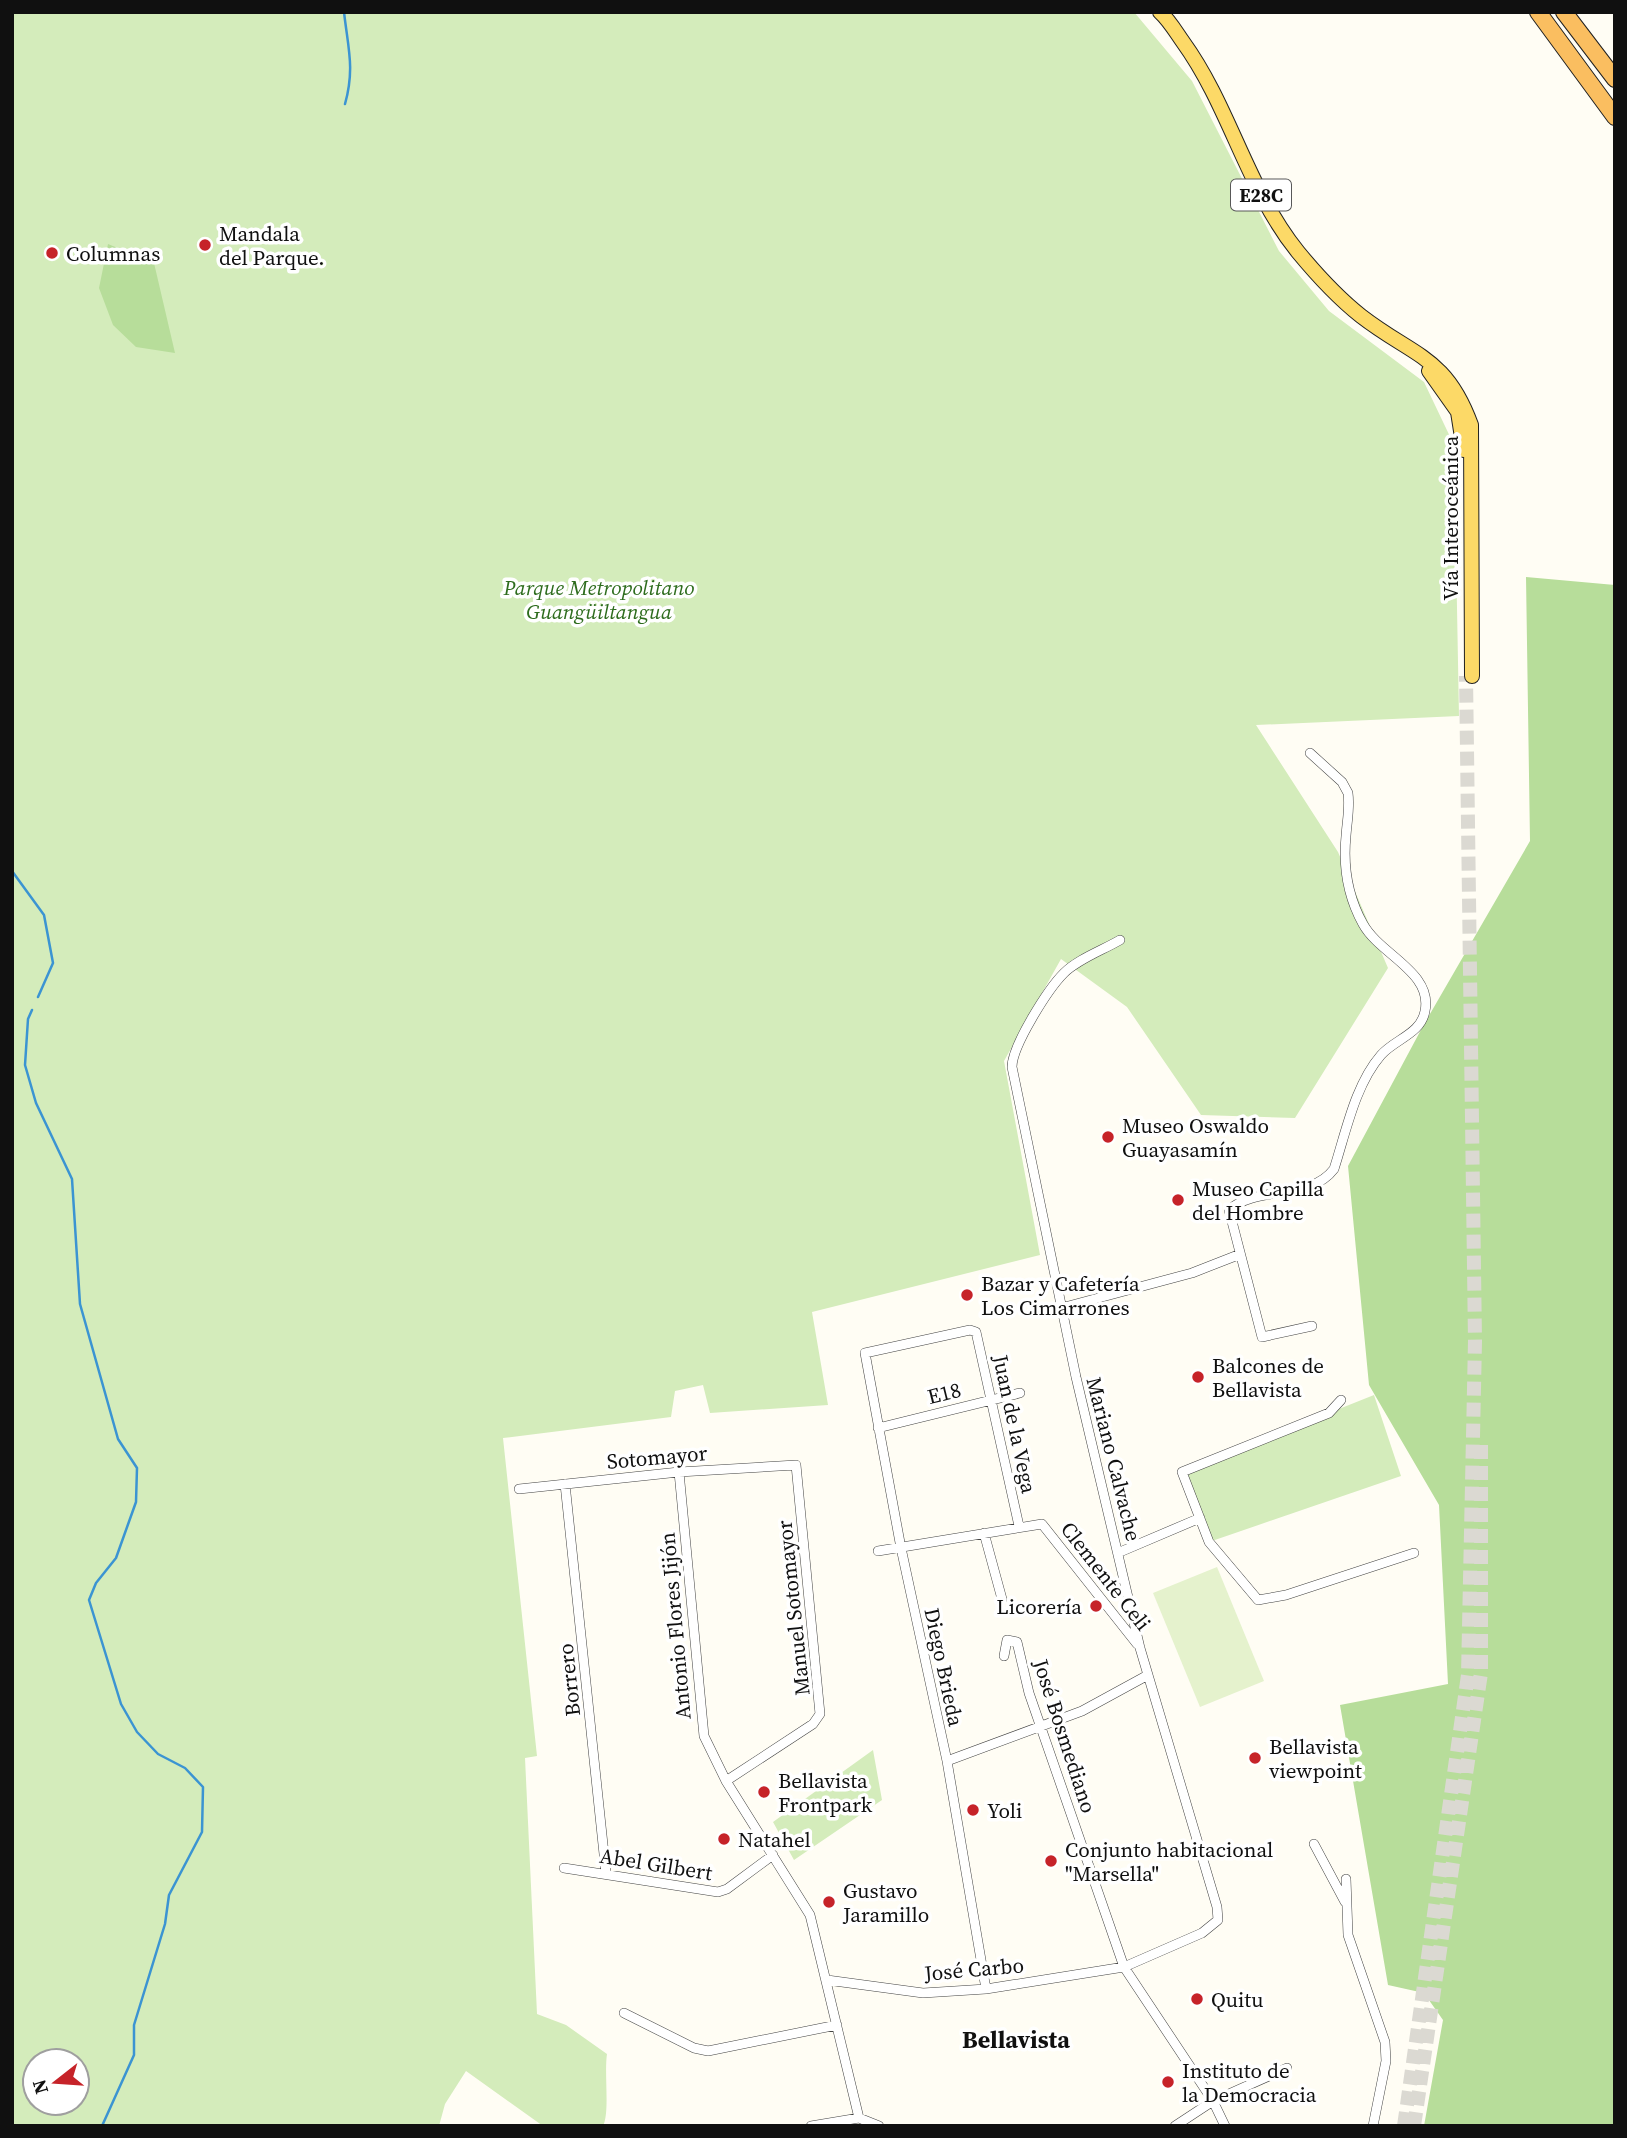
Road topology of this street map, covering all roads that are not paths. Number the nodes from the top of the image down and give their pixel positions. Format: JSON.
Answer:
{"nodes":[{"id":1,"x":1160,"y":12,"type":"edge"},
{"id":2,"x":1538,"y":12,"type":"edge"},
{"id":3,"x":1564,"y":12,"type":"edge"},
{"id":4,"x":1615,"y":79,"type":"edge"},
{"id":5,"x":1615,"y":117,"type":"edge"},
{"id":6,"x":1469,"y":676,"type":"tunnel mouth"},
{"id":7,"x":1310,"y":753,"type":"dead end"},
{"id":8,"x":1120,"y":940,"type":"dead end"},
{"id":9,"x":1238,"y":1255,"type":"junction"},
{"id":10,"x":1061,"y":1308,"type":"junction"},
{"id":11,"x":1312,"y":1326,"type":"dead end"},
{"id":12,"x":975,"y":1331,"type":"joint"},
{"id":13,"x":1020,"y":1393,"type":"dead end"},
{"id":14,"x":992,"y":1399,"type":"junction"},
{"id":15,"x":1341,"y":1400,"type":"dead end"},
{"id":16,"x":878,"y":1428,"type":"junction"},
{"id":17,"x":797,"y":1466,"type":"joint"},
{"id":18,"x":679,"y":1472,"type":"junction"},
{"id":19,"x":565,"y":1484,"type":"junction"},
{"id":20,"x":519,"y":1489,"type":"dead end"},
{"id":21,"x":1200,"y":1518,"type":"junction"},
{"id":22,"x":1018,"y":1526,"type":"junction"},
{"id":23,"x":984,"y":1533,"type":"junction"},
{"id":24,"x":901,"y":1548,"type":"junction"},
{"id":25,"x":878,"y":1551,"type":"dead end"},
{"id":26,"x":1120,"y":1552,"type":"junction"},
{"id":27,"x":1414,"y":1553,"type":"dead end"},
{"id":28,"x":1002,"y":1599,"type":"dead end"},
{"id":29,"x":1140,"y":1648,"type":"junction"},
{"id":30,"x":1004,"y":1656,"type":"dead end"},
{"id":31,"x":1147,"y":1675,"type":"junction"},
{"id":32,"x":1041,"y":1726,"type":"junction"},
{"id":33,"x":947,"y":1761,"type":"junction"},
{"id":34,"x":726,"y":1781,"type":"junction"},
{"id":35,"x":1314,"y":1844,"type":"dead end"},
{"id":36,"x":773,"y":1855,"type":"junction"},
{"id":37,"x":564,"y":1867,"type":"dead end"},
{"id":38,"x":606,"y":1874,"type":"junction"},
{"id":39,"x":1346,"y":1879,"type":"dead end"},
{"id":40,"x":1346,"y":1903,"type":"junction"},
{"id":41,"x":1124,"y":1967,"type":"junction"},
{"id":42,"x":827,"y":1980,"type":"junction"},
{"id":43,"x":986,"y":1989,"type":"junction"},
{"id":44,"x":624,"y":2012,"type":"dead end"},
{"id":45,"x":837,"y":2025,"type":"junction"},
{"id":46,"x":1287,"y":2068,"type":"dead end"},
{"id":47,"x":1213,"y":2101,"type":"junction"},
{"id":48,"x":859,"y":2118,"type":"junction"},
{"id":49,"x":811,"y":2126,"type":"edge"},
{"id":50,"x":879,"y":2126,"type":"edge"},
{"id":51,"x":1174,"y":2126,"type":"edge"},
{"id":52,"x":1225,"y":2126,"type":"edge"},
{"id":53,"x":1373,"y":2126,"type":"edge"}],
"edges":[{"from":1,"to":6,"type":"main road","name":"Vía Interoceánica","number":"E28C"},
{"from":2,"to":5,"type":"highway"},
{"from":3,"to":4,"type":"highway"},
{"from":7,"to":9,"type":"street"},
{"from":8,"to":10,"type":"street","name":"Mariano Calvache"},
{"from":9,"to":10,"type":"street"},
{"from":9,"to":11,"type":"street"},
{"from":10,"to":26,"type":"street","name":"Mariano Calvache"},
{"from":12,"to":14,"type":"street","name":"Juan de la Vega"},
{"from":12,"to":16,"type":"street","name":"Diego Brieda"},
{"from":13,"to":14,"type":"street","name":"E18"},
{"from":14,"to":16,"type":"street","name":"E18"},
{"from":14,"to":22,"type":"street","name":"Juan de la Vega"},
{"from":15,"to":21,"type":"street"},
{"from":16,"to":24,"type":"street","name":"Diego Brieda"},
{"from":17,"to":18,"type":"street","name":"Sotomayor"},
{"from":17,"to":34,"type":"street","name":"Manuel Sotomayor"},
{"from":18,"to":19,"type":"street","name":"Sotomayor"},
{"from":18,"to":34,"type":"street","name":"Antonio Flores Jijón"},
{"from":19,"to":20,"type":"street","name":"Sotomayor"},
{"from":19,"to":38,"type":"street","name":"Borrero"},
{"from":21,"to":26,"type":"street"},
{"from":21,"to":27,"type":"street"},
{"from":22,"to":23,"type":"street","name":"Clemente Celi"},
{"from":22,"to":29,"type":"street","name":"Clemente Celi"},
{"from":23,"to":24,"type":"street","name":"Clemente Celi"},
{"from":23,"to":28,"type":"street"},
{"from":24,"to":25,"type":"street","name":"Clemente Celi"},
{"from":24,"to":33,"type":"street","name":"Diego Brieda"},
{"from":26,"to":29,"type":"street","name":"Mariano Calvache"},
{"from":29,"to":31,"type":"street","name":"Mariano Calvache"},
{"from":30,"to":32,"type":"street","name":"José Bosmediano"},
{"from":31,"to":32,"type":"street"},
{"from":31,"to":41,"type":"street","name":"Mariano Calvache"},
{"from":32,"to":33,"type":"street"},
{"from":32,"to":41,"type":"street","name":"José Bosmediano"},
{"from":33,"to":43,"type":"street","name":"Diego Brieda"},
{"from":34,"to":36,"type":"street","name":"Antonio Flores Jijón"},
{"from":35,"to":40,"type":"street"},
{"from":36,"to":38,"type":"street","name":"Abel Gilbert"},
{"from":36,"to":42,"type":"street","name":"Antonio Flores Jijón"},
{"from":37,"to":38,"type":"street","name":"Abel Gilbert"},
{"from":39,"to":40,"type":"street"},
{"from":40,"to":53,"type":"street"},
{"from":41,"to":43,"type":"street","name":"José Carbo"},
{"from":41,"to":47,"type":"street","name":"José Bosmediano"},
{"from":42,"to":43,"type":"street","name":"José Carbo"},
{"from":42,"to":45,"type":"street","name":"Antonio Flores Jijón"},
{"from":44,"to":45,"type":"street"},
{"from":45,"to":48,"type":"street","name":"Antonio Flores Jijón"},
{"from":46,"to":47,"type":"street"},
{"from":47,"to":51,"type":"street"},
{"from":47,"to":52,"type":"street","name":"José Bosmediano"},
{"from":48,"to":49,"type":"street"},
{"from":48,"to":50,"type":"street"}]}
